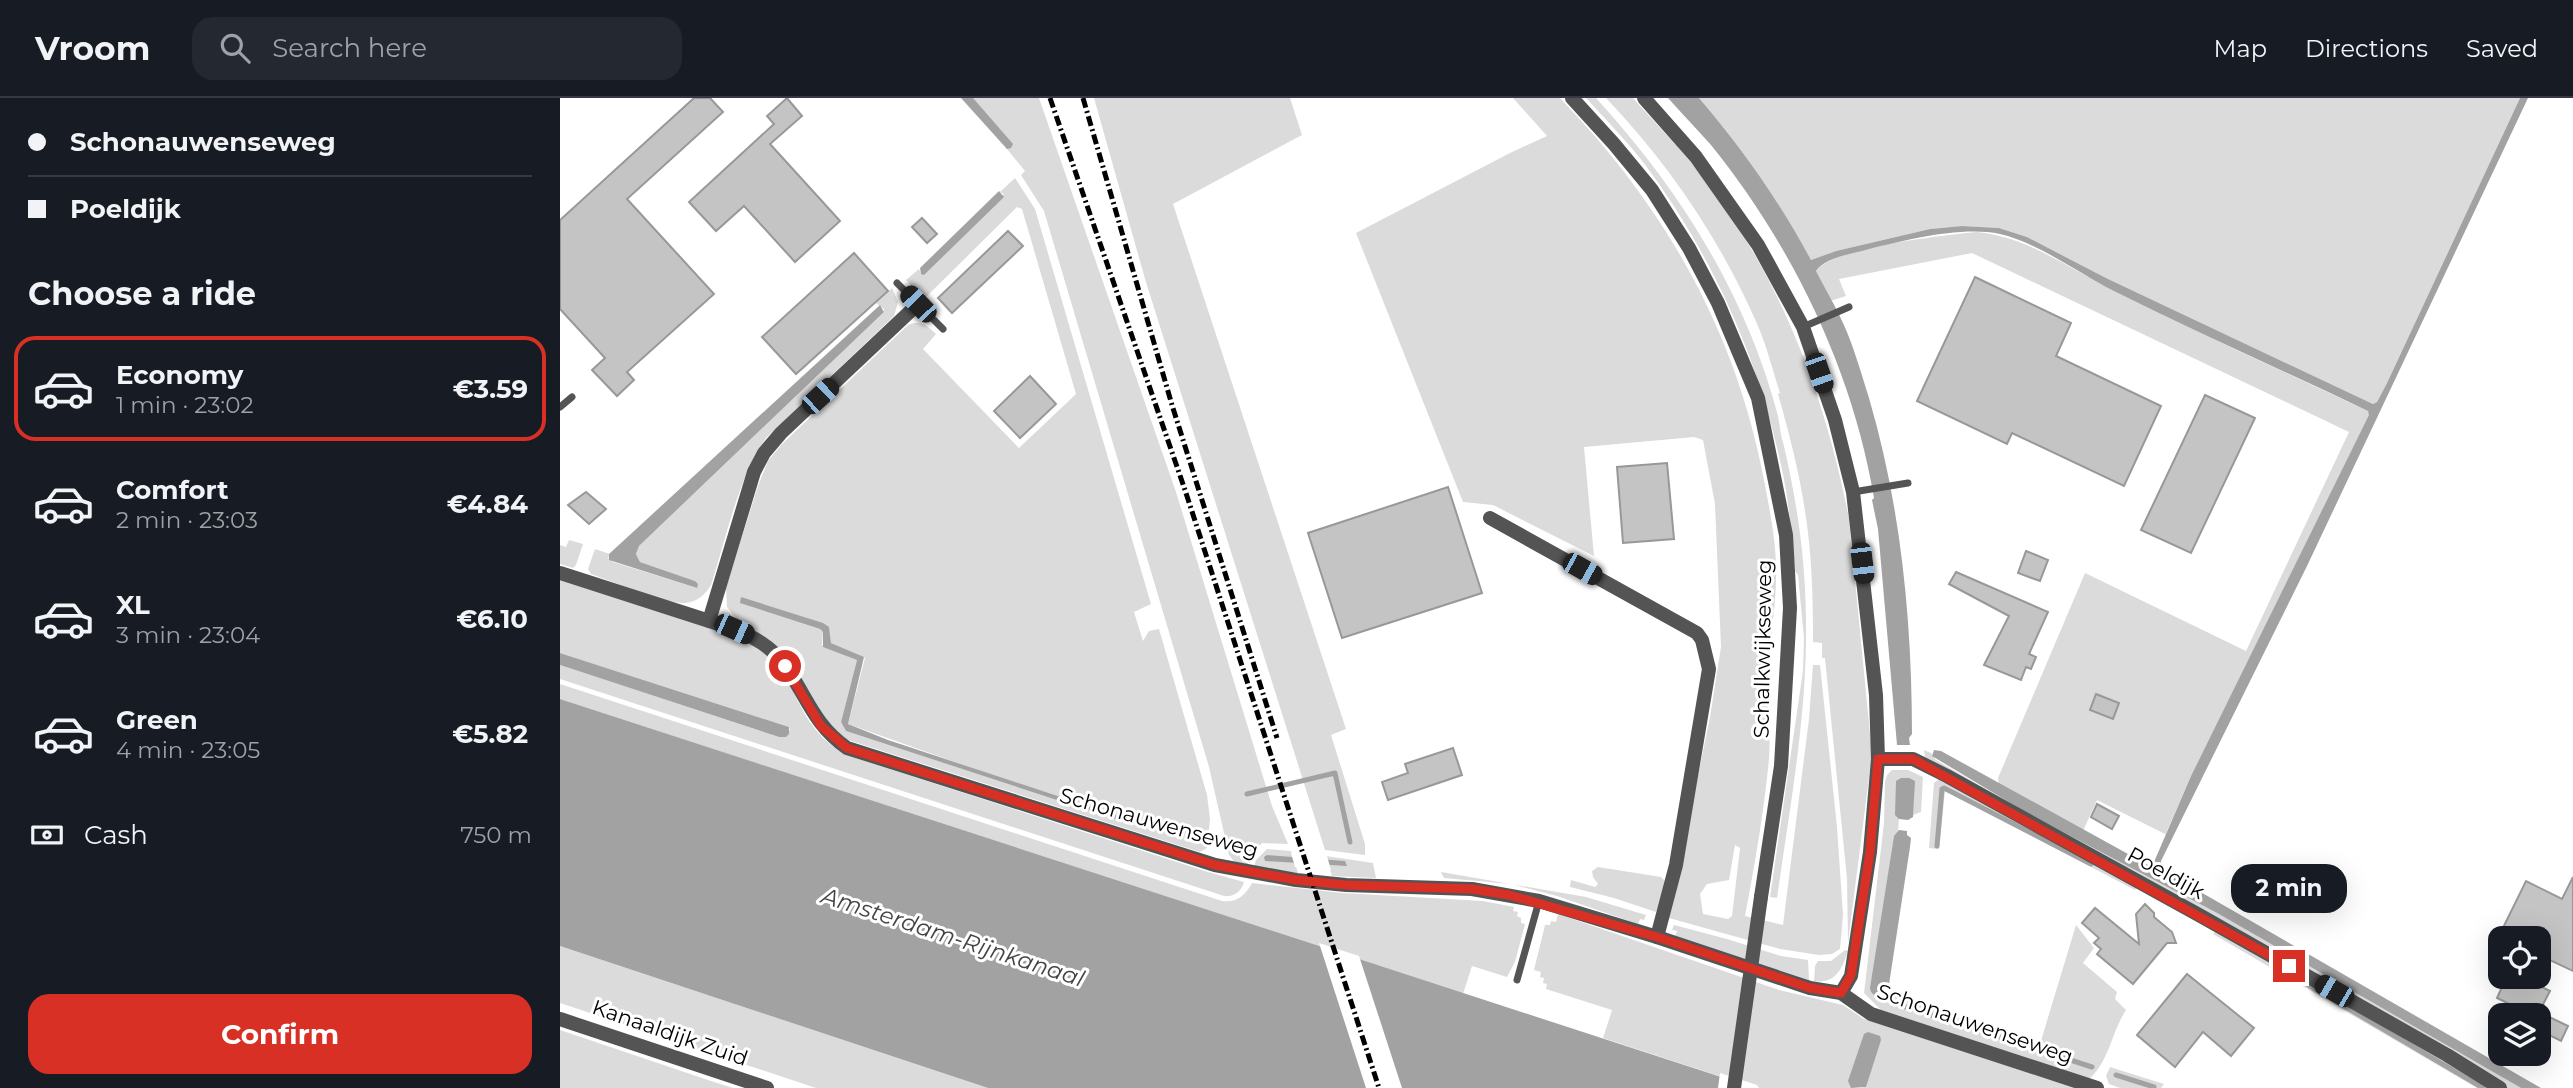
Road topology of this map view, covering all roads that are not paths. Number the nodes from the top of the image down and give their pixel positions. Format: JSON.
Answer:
{"nodes":[{"id":1,"x":1572,"y":98,"type":"edge"},
{"id":2,"x":1644,"y":98,"type":"edge"},
{"id":3,"x":897,"y":283,"type":"dead end"},
{"id":4,"x":918,"y":304,"type":"junction"},
{"id":5,"x":1849,"y":307,"type":"dead end"},
{"id":6,"x":1810,"y":324,"type":"junction"},
{"id":7,"x":943,"y":329,"type":"dead end"},
{"id":8,"x":572,"y":397,"type":"dead end"},
{"id":9,"x":560,"y":407,"type":"edge"},
{"id":10,"x":1908,"y":483,"type":"dead end"},
{"id":11,"x":1860,"y":491,"type":"junction"},
{"id":12,"x":1490,"y":518,"type":"dead end"},
{"id":13,"x":560,"y":573,"type":"edge"},
{"id":14,"x":709,"y":621,"type":"junction"},
{"id":15,"x":1878,"y":759,"type":"junction"},
{"id":16,"x":1539,"y":901,"type":"junction"},
{"id":17,"x":1657,"y":937,"type":"junction"},
{"id":18,"x":1517,"y":980,"type":"dead end"},
{"id":19,"x":1841,"y":993,"type":"junction"},
{"id":20,"x":560,"y":1019,"type":"edge"},
{"id":21,"x":767,"y":1088,"type":"edge"},
{"id":22,"x":1734,"y":1088,"type":"edge"},
{"id":23,"x":2097,"y":1088,"type":"edge"},
{"id":24,"x":2500,"y":1088,"type":"edge"}],
"edges":[{"from":1,"to":22,"type":"street","name":"Schalkwijkseweg","bridge":true},
{"from":2,"to":6,"type":"street","name":"Schonauwenseweg"},
{"from":3,"to":4,"type":"lane"},
{"from":4,"to":7,"type":"lane"},
{"from":4,"to":14,"type":"street"},
{"from":5,"to":6,"type":"lane"},
{"from":6,"to":11,"type":"street","name":"Schonauwenseweg"},
{"from":8,"to":9,"type":"lane"},
{"from":10,"to":11,"type":"lane"},
{"from":11,"to":15,"type":"street","name":"Schonauwenseweg"},
{"from":12,"to":17,"type":"street"},
{"from":13,"to":14,"type":"street","name":"Schonauwenseweg"},
{"from":14,"to":16,"type":"street","name":"Schonauwenseweg"},
{"from":15,"to":19,"type":"street","name":"Schonauwenseweg"},
{"from":15,"to":24,"type":"street","name":"Poeldijk"},
{"from":16,"to":17,"type":"street","name":"Schonauwenseweg"},
{"from":16,"to":18,"type":"lane"},
{"from":17,"to":19,"type":"street","name":"Schonauwenseweg"},
{"from":19,"to":23,"type":"street","name":"Schonauwenseweg"},
{"from":20,"to":21,"type":"street","name":"Kanaaldijk Zuid"}]}
